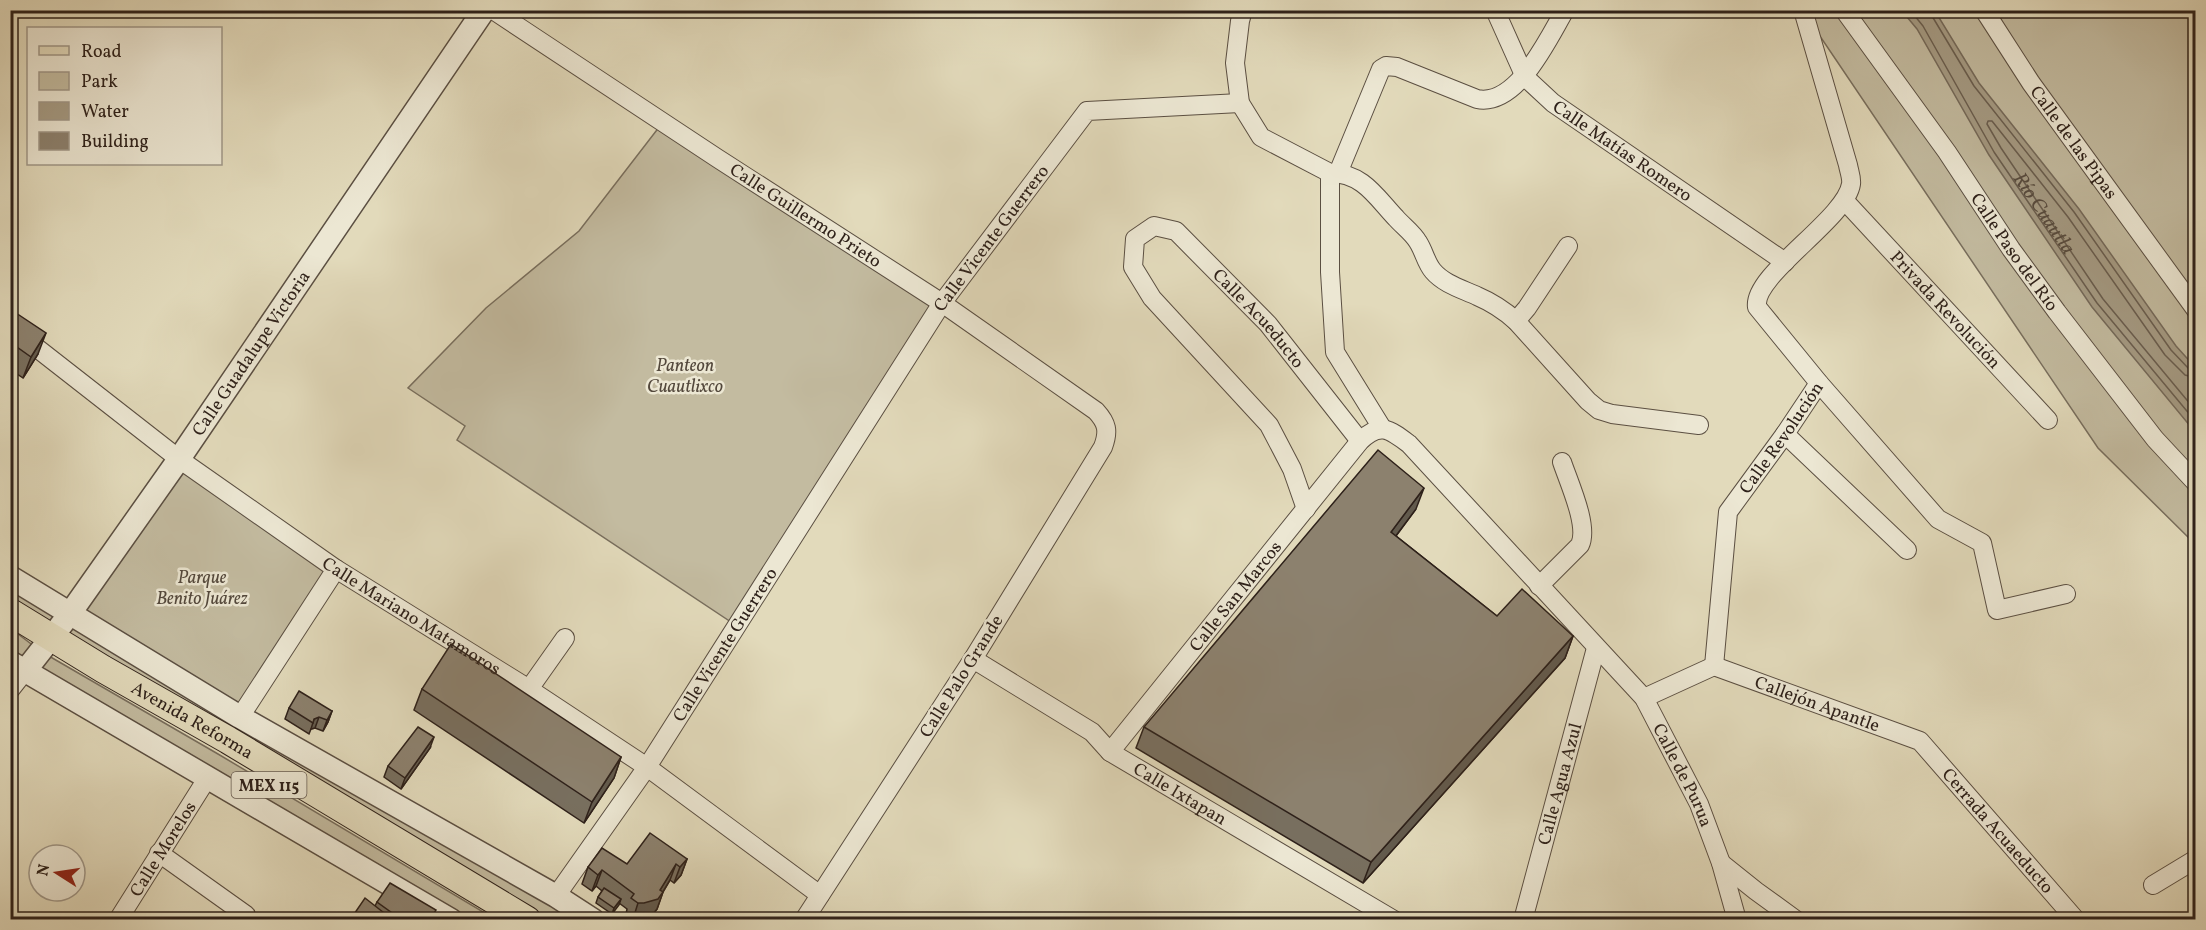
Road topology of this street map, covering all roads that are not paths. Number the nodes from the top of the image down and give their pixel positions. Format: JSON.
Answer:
{"nodes":[{"id":1,"x":484,"y":10,"type":"edge"},
{"id":2,"x":493,"y":10,"type":"edge"},
{"id":3,"x":1243,"y":10,"type":"edge"},
{"id":4,"x":1495,"y":10,"type":"edge"},
{"id":5,"x":1565,"y":10,"type":"edge"},
{"id":6,"x":1803,"y":10,"type":"edge"},
{"id":7,"x":1844,"y":10,"type":"edge"},
{"id":8,"x":1984,"y":10,"type":"edge"},
{"id":9,"x":1525,"y":77,"type":"junction"},
{"id":10,"x":1240,"y":103,"type":"junction"},
{"id":11,"x":1334,"y":173,"type":"junction"},
{"id":12,"x":1845,"y":201,"type":"junction"},
{"id":13,"x":1568,"y":246,"type":"dead end"},
{"id":14,"x":1785,"y":262,"type":"junction"},
{"id":15,"x":942,"y":303,"type":"junction"},
{"id":16,"x":2196,"y":310,"type":"edge"},
{"id":17,"x":1516,"y":321,"type":"junction"},
{"id":18,"x":10,"y":327,"type":"edge"},
{"id":19,"x":1819,"y":383,"type":"junction"},
{"id":20,"x":2048,"y":420,"type":"dead end"},
{"id":21,"x":1699,"y":425,"type":"dead end"},
{"id":22,"x":1382,"y":428,"type":"junction"},
{"id":23,"x":1108,"y":429,"type":"joint"},
{"id":24,"x":1785,"y":434,"type":"junction"},
{"id":25,"x":1360,"y":441,"type":"junction"},
{"id":26,"x":179,"y":459,"type":"junction"},
{"id":27,"x":1562,"y":462,"type":"dead end"},
{"id":28,"x":2196,"y":483,"type":"edge"},
{"id":29,"x":1306,"y":509,"type":"junction"},
{"id":30,"x":1907,"y":550,"type":"dead end"},
{"id":31,"x":336,"y":569,"type":"junction"},
{"id":32,"x":10,"y":577,"type":"edge"},
{"id":33,"x":1539,"y":586,"type":"junction"},
{"id":34,"x":2066,"y":594,"type":"dead end"},
{"id":35,"x":10,"y":612,"type":"edge"},
{"id":36,"x":69,"y":615,"type":"junction"},
{"id":37,"x":10,"y":628,"type":"edge"},
{"id":38,"x":565,"y":638,"type":"dead end"},
{"id":39,"x":1596,"y":648,"type":"junction"},
{"id":40,"x":32,"y":656,"type":"edge"},
{"id":41,"x":973,"y":659,"type":"junction"},
{"id":42,"x":1714,"y":666,"type":"junction"},
{"id":43,"x":529,"y":689,"type":"junction"},
{"id":44,"x":10,"y":690,"type":"edge"},
{"id":45,"x":1644,"y":698,"type":"junction"},
{"id":46,"x":240,"y":717,"type":"junction"},
{"id":47,"x":1920,"y":741,"type":"joint"},
{"id":48,"x":1110,"y":752,"type":"junction"},
{"id":49,"x":647,"y":767,"type":"junction"},
{"id":50,"x":208,"y":777,"type":"junction"},
{"id":51,"x":159,"y":853,"type":"junction"},
{"id":52,"x":2196,"y":859,"type":"edge"},
{"id":53,"x":1721,"y":862,"type":"junction"},
{"id":54,"x":2153,"y":885,"type":"dead end"},
{"id":55,"x":820,"y":895,"type":"junction"},
{"id":56,"x":556,"y":896,"type":"junction"},
{"id":57,"x":246,"y":915,"type":"dead end"},
{"id":58,"x":118,"y":920,"type":"edge"},
{"id":59,"x":451,"y":920,"type":"edge"},
{"id":60,"x":495,"y":920,"type":"edge"},
{"id":61,"x":527,"y":920,"type":"edge"},
{"id":62,"x":593,"y":920,"type":"edge"},
{"id":63,"x":804,"y":920,"type":"edge"},
{"id":64,"x":1394,"y":920,"type":"edge"},
{"id":65,"x":1523,"y":920,"type":"edge"},
{"id":66,"x":1737,"y":920,"type":"edge"},
{"id":67,"x":1796,"y":920,"type":"edge"},
{"id":68,"x":2076,"y":920,"type":"edge"}],
"edges":[{"from":1,"to":26,"type":"street","name":"Calle Guadalupe Victoria"},
{"from":2,"to":15,"type":"street","name":"Calle Guillermo Prieto"},
{"from":3,"to":10,"type":"street"},
{"from":4,"to":9,"type":"street","name":"Calle Matías Romero"},
{"from":5,"to":9,"type":"street"},
{"from":6,"to":12,"type":"street"},
{"from":7,"to":28,"type":"street","name":"Calle Paso del Río"},
{"from":8,"to":16,"type":"street","name":"Calle de las Pipas"},
{"from":9,"to":11,"type":"street"},
{"from":9,"to":14,"type":"street","name":"Calle Matías Romero"},
{"from":10,"to":11,"type":"street"},
{"from":10,"to":15,"type":"street","name":"Calle Vicente Guerrero"},
{"from":11,"to":17,"type":"street"},
{"from":11,"to":22,"type":"street"},
{"from":12,"to":14,"type":"street","name":"Calle Revolución"},
{"from":12,"to":20,"type":"street","name":"Privada Revolución"},
{"from":13,"to":17,"type":"street"},
{"from":14,"to":19,"type":"street","name":"Calle Revolución"},
{"from":15,"to":23,"type":"street","name":"Calle Guillermo Prieto"},
{"from":15,"to":49,"type":"street","name":"Calle Vicente Guerrero"},
{"from":17,"to":21,"type":"street"},
{"from":18,"to":26,"type":"street","name":"Calle Mariano Matamoros"},
{"from":19,"to":24,"type":"street","name":"Calle Revolución"},
{"from":19,"to":34,"type":"street"},
{"from":22,"to":25,"type":"street"},
{"from":22,"to":33,"type":"street"},
{"from":23,"to":41,"type":"street","name":"Calle Palo Grande"},
{"from":24,"to":30,"type":"street"},
{"from":24,"to":42,"type":"street","name":"Calle Revolución"},
{"from":25,"to":29,"type":"street","name":"Calle San Marcos"},
{"from":25,"to":29,"type":"street","name":"Calle Acueducto"},
{"from":26,"to":31,"type":"street","name":"Calle Mariano Matamoros"},
{"from":26,"to":36,"type":"street","name":"Calle Guadalupe Victoria"},
{"from":27,"to":33,"type":"street"},
{"from":29,"to":48,"type":"street","name":"Calle San Marcos"},
{"from":31,"to":43,"type":"street","name":"Calle Mariano Matamoros"},
{"from":31,"to":46,"type":"street"},
{"from":32,"to":36,"type":"street"},
{"from":33,"to":39,"type":"street"},
{"from":35,"to":40,"type":"main road","name":"Avenida Reforma","number":"MEX 115"},
{"from":36,"to":40,"type":"street","name":"Calle Guadalupe Victoria"},
{"from":36,"to":46,"type":"street"},
{"from":37,"to":40,"type":"main road","name":"Avenida Reforma","number":"MEX 115"},
{"from":38,"to":43,"type":"street"},
{"from":39,"to":45,"type":"street","name":"Calle de Purua"},
{"from":39,"to":65,"type":"street","name":"Calle Agua Azul"},
{"from":40,"to":44,"type":"street","name":"Calle Guadalupe Victoria"},
{"from":40,"to":50,"type":"street"},
{"from":40,"to":60,"type":"main road","name":"Avenida Reforma","number":"MEX 115"},
{"from":40,"to":61,"type":"main road","name":"Avenida Reforma","number":"MEX 115"},
{"from":41,"to":48,"type":"street","name":"Calle Ixtapan"},
{"from":41,"to":55,"type":"street","name":"Calle Palo Grande"},
{"from":42,"to":45,"type":"street"},
{"from":42,"to":47,"type":"street","name":"Callejón Apantle"},
{"from":43,"to":49,"type":"street","name":"Calle Mariano Matamoros"},
{"from":45,"to":53,"type":"street","name":"Calle de Purua"},
{"from":46,"to":56,"type":"street"},
{"from":47,"to":68,"type":"street","name":"Cerrada Acuaeducto"},
{"from":48,"to":64,"type":"street","name":"Calle Ixtapan"},
{"from":49,"to":55,"type":"street","name":"Calle Mariano Matamoros"},
{"from":49,"to":56,"type":"street","name":"Calle Vicente Guerrero"},
{"from":50,"to":51,"type":"street","name":"Calle Morelos"},
{"from":50,"to":59,"type":"street"},
{"from":51,"to":57,"type":"street"},
{"from":51,"to":58,"type":"street","name":"Calle Morelos"},
{"from":52,"to":54,"type":"street"},
{"from":53,"to":66,"type":"street","name":"Calle de Purua"},
{"from":53,"to":67,"type":"street"},
{"from":55,"to":63,"type":"street","name":"Calle Palo Grande"},
{"from":56,"to":62,"type":"street"}]}
